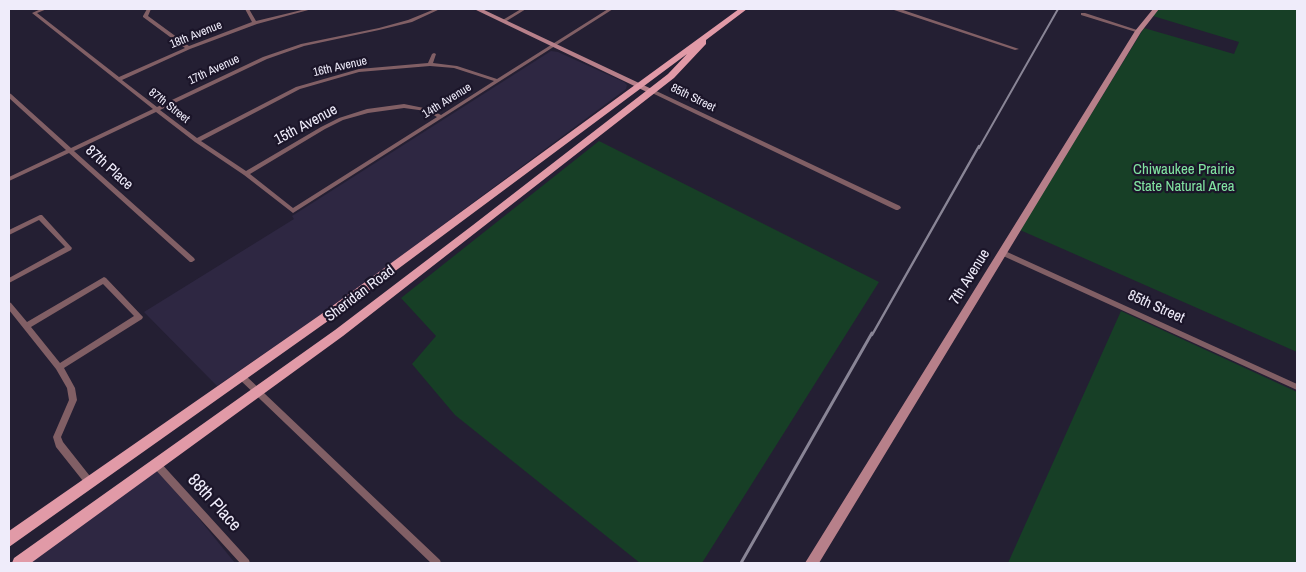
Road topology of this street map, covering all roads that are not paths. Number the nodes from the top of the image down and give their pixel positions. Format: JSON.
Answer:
{"nodes":[{"id":1,"x":45,"y":9,"type":"edge"},
{"id":2,"x":149,"y":9,"type":"edge"},
{"id":3,"x":247,"y":9,"type":"edge"},
{"id":4,"x":310,"y":9,"type":"edge"},
{"id":5,"x":438,"y":9,"type":"edge"},
{"id":6,"x":477,"y":9,"type":"edge"},
{"id":7,"x":524,"y":9,"type":"edge"},
{"id":8,"x":611,"y":9,"type":"edge"},
{"id":9,"x":743,"y":9,"type":"edge"},
{"id":10,"x":896,"y":9,"type":"edge"},
{"id":11,"x":1156,"y":9,"type":"edge"},
{"id":12,"x":1083,"y":14,"type":"dead end"},
{"id":13,"x":503,"y":21,"type":"junction"},
{"id":14,"x":255,"y":23,"type":"junction"},
{"id":15,"x":1138,"y":31,"type":"junction"},
{"id":16,"x":708,"y":35,"type":"junction"},
{"id":17,"x":555,"y":45,"type":"junction"},
{"id":18,"x":188,"y":48,"type":"junction"},
{"id":19,"x":1017,"y":49,"type":"dead end"},
{"id":20,"x":434,"y":54,"type":"dead end"},
{"id":21,"x":430,"y":64,"type":"junction"},
{"id":22,"x":120,"y":80,"type":"junction"},
{"id":23,"x":498,"y":81,"type":"junction"},
{"id":24,"x":640,"y":85,"type":"junction"},
{"id":25,"x":652,"y":91,"type":"junction"},
{"id":26,"x":9,"y":95,"type":"edge"},
{"id":27,"x":156,"y":109,"type":"junction"},
{"id":28,"x":440,"y":117,"type":"junction"},
{"id":29,"x":198,"y":141,"type":"junction"},
{"id":30,"x":70,"y":149,"type":"junction"},
{"id":31,"x":246,"y":174,"type":"junction"},
{"id":32,"x":9,"y":179,"type":"edge"},
{"id":33,"x":898,"y":208,"type":"dead end"},
{"id":34,"x":293,"y":211,"type":"joint"},
{"id":35,"x":9,"y":233,"type":"edge"},
{"id":36,"x":1003,"y":253,"type":"junction"},
{"id":37,"x":192,"y":260,"type":"dead end"},
{"id":38,"x":9,"y":281,"type":"edge"},
{"id":39,"x":9,"y":305,"type":"edge"},
{"id":40,"x":26,"y":326,"type":"junction"},
{"id":41,"x":59,"y":366,"type":"junction"},
{"id":42,"x":241,"y":376,"type":"junction"},
{"id":43,"x":1297,"y":387,"type":"edge"},
{"id":44,"x":256,"y":392,"type":"junction"},
{"id":45,"x":157,"y":465,"type":"junction"},
{"id":46,"x":90,"y":483,"type":"junction"},
{"id":47,"x":9,"y":540,"type":"edge"},
{"id":48,"x":19,"y":563,"type":"edge"},
{"id":49,"x":246,"y":563,"type":"edge"},
{"id":50,"x":436,"y":563,"type":"edge"},
{"id":51,"x":812,"y":563,"type":"edge"}],
"edges":[{"from":1,"to":22,"type":"street","name":"87th Street"},
{"from":2,"to":18,"type":"street"},
{"from":3,"to":14,"type":"street"},
{"from":4,"to":14,"type":"street","name":"18th Avenue"},
{"from":5,"to":27,"type":"street","name":"17th Avenue"},
{"from":6,"to":13,"type":"street","name":"85th Street"},
{"from":7,"to":13,"type":"street"},
{"from":8,"to":17,"type":"street","name":"14th Avenue"},
{"from":9,"to":16,"type":"main road","name":"Sheridan Road"},
{"from":10,"to":19,"type":"street"},
{"from":11,"to":15,"type":"street","name":"7th Avenue"},
{"from":12,"to":15,"type":"street"},
{"from":13,"to":17,"type":"street","name":"85th Street"},
{"from":14,"to":18,"type":"street","name":"18th Avenue"},
{"from":15,"to":36,"type":"street","name":"7th Avenue"},
{"from":16,"to":24,"type":"main road","name":"Sheridan Road"},
{"from":16,"to":25,"type":"main road","name":"Sheridan Road"},
{"from":17,"to":23,"type":"street","name":"14th Avenue"},
{"from":17,"to":24,"type":"street","name":"85th Street"},
{"from":18,"to":22,"type":"street","name":"18th Avenue"},
{"from":20,"to":21,"type":"street"},
{"from":21,"to":23,"type":"street","name":"16th Avenue"},
{"from":21,"to":29,"type":"street","name":"16th Avenue"},
{"from":22,"to":27,"type":"street","name":"87th Street"},
{"from":23,"to":28,"type":"street","name":"14th Avenue"},
{"from":24,"to":25,"type":"street","name":"85th Street"},
{"from":24,"to":42,"type":"main road","name":"Sheridan Road"},
{"from":25,"to":33,"type":"street","name":"85th Street"},
{"from":25,"to":44,"type":"main road","name":"Sheridan Road"},
{"from":26,"to":30,"type":"street","name":"87th Place"},
{"from":27,"to":29,"type":"street","name":"87th Street"},
{"from":27,"to":30,"type":"street","name":"17th Avenue"},
{"from":28,"to":31,"type":"street","name":"15th Avenue"},
{"from":28,"to":34,"type":"street","name":"14th Avenue"},
{"from":29,"to":31,"type":"street","name":"87th Street"},
{"from":30,"to":32,"type":"street","name":"17th Avenue"},
{"from":30,"to":37,"type":"street","name":"87th Place"},
{"from":31,"to":34,"type":"street","name":"87th Street"},
{"from":35,"to":38,"type":"street"},
{"from":36,"to":43,"type":"street","name":"85th Street"},
{"from":36,"to":51,"type":"street","name":"7th Avenue"},
{"from":39,"to":40,"type":"street"},
{"from":40,"to":41,"type":"street"},
{"from":40,"to":41,"type":"street"},
{"from":41,"to":46,"type":"street"},
{"from":42,"to":44,"type":"street"},
{"from":42,"to":46,"type":"main road","name":"Sheridan Road"},
{"from":44,"to":45,"type":"main road","name":"Sheridan Road"},
{"from":44,"to":50,"type":"street"},
{"from":45,"to":48,"type":"main road","name":"Sheridan Road"},
{"from":45,"to":49,"type":"street","name":"88th Place"},
{"from":46,"to":47,"type":"main road","name":"Sheridan Road"}]}
